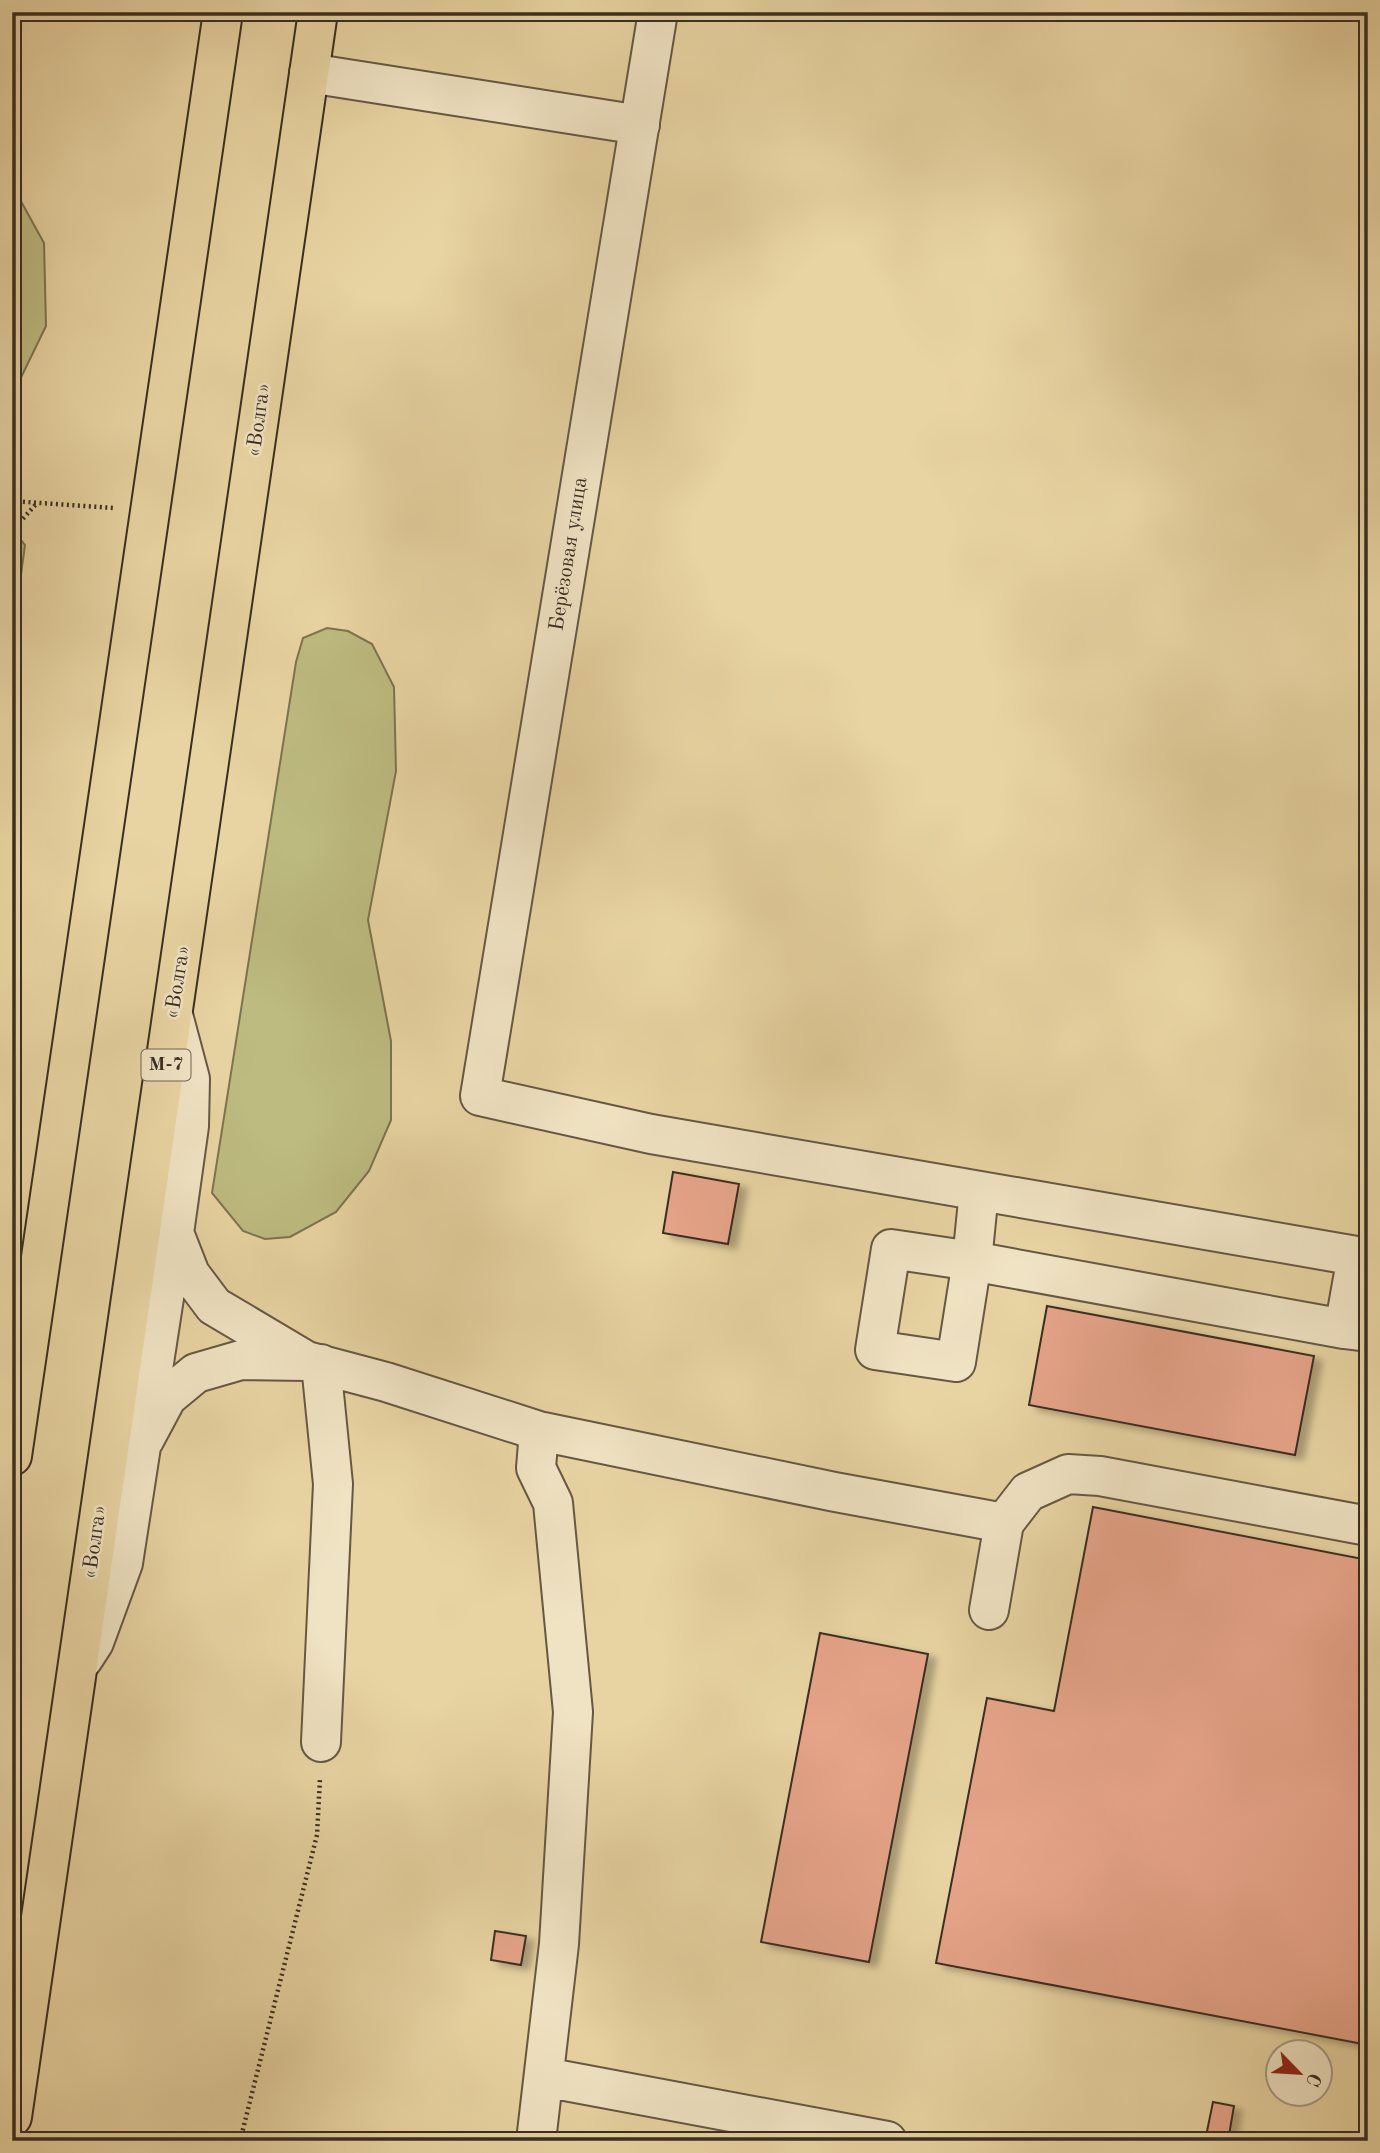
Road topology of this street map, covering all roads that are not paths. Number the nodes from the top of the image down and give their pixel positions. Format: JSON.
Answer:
{"nodes":[{"id":1,"x":223,"y":12,"type":"edge"},
{"id":2,"x":318,"y":12,"type":"edge"},
{"id":3,"x":658,"y":12,"type":"edge"},
{"id":4,"x":309,"y":73,"type":"junction"},
{"id":5,"x":640,"y":125,"type":"junction"},
{"id":6,"x":173,"y":1015,"type":"junction"},
{"id":7,"x":979,"y":1191,"type":"junction"},
{"id":8,"x":174,"y":1233,"type":"junction"},
{"id":9,"x":1362,"y":1257,"type":"edge"},
{"id":10,"x":1356,"y":1331,"type":"edge"},
{"id":11,"x":314,"y":1363,"type":"junction"},
{"id":12,"x":538,"y":1431,"type":"junction"},
{"id":13,"x":144,"y":1440,"type":"junction"},
{"id":14,"x":12,"y":1456,"type":"edge"},
{"id":15,"x":1003,"y":1522,"type":"junction"},
{"id":16,"x":1368,"y":1525,"type":"edge"},
{"id":17,"x":989,"y":1610,"type":"dead end"},
{"id":18,"x":76,"y":1669,"type":"junction"},
{"id":19,"x":321,"y":1742,"type":"road end"},
{"id":20,"x":544,"y":2077,"type":"junction"},
{"id":21,"x":12,"y":2117,"type":"edge"},
{"id":22,"x":536,"y":2141,"type":"edge"},
{"id":23,"x":887,"y":2141,"type":"edge"}],
"edges":[{"from":1,"to":14,"type":"highway"},
{"from":2,"to":4,"type":"highway","name":"«Волга»","number":"М-7"},
{"from":3,"to":5,"type":"street","name":"Берёзовая улица"},
{"from":4,"to":5,"type":"street"},
{"from":4,"to":6,"type":"highway","name":"«Волга»","number":"М-7"},
{"from":5,"to":7,"type":"street","name":"Берёзовая улица"},
{"from":6,"to":8,"type":"street"},
{"from":6,"to":18,"type":"highway","name":"«Волга»","number":"М-7"},
{"from":7,"to":9,"type":"street"},
{"from":7,"to":10,"type":"street"},
{"from":8,"to":11,"type":"street"},
{"from":8,"to":13,"type":"street"},
{"from":9,"to":10,"type":"street"},
{"from":11,"to":12,"type":"street"},
{"from":11,"to":13,"type":"street"},
{"from":11,"to":19,"type":"street"},
{"from":12,"to":15,"type":"street"},
{"from":12,"to":20,"type":"street"},
{"from":13,"to":18,"type":"street"},
{"from":15,"to":16,"type":"street"},
{"from":15,"to":17,"type":"street"},
{"from":18,"to":21,"type":"highway","name":"«Волга»","number":"М-7"},
{"from":20,"to":22,"type":"street"},
{"from":20,"to":23,"type":"street"}]}
